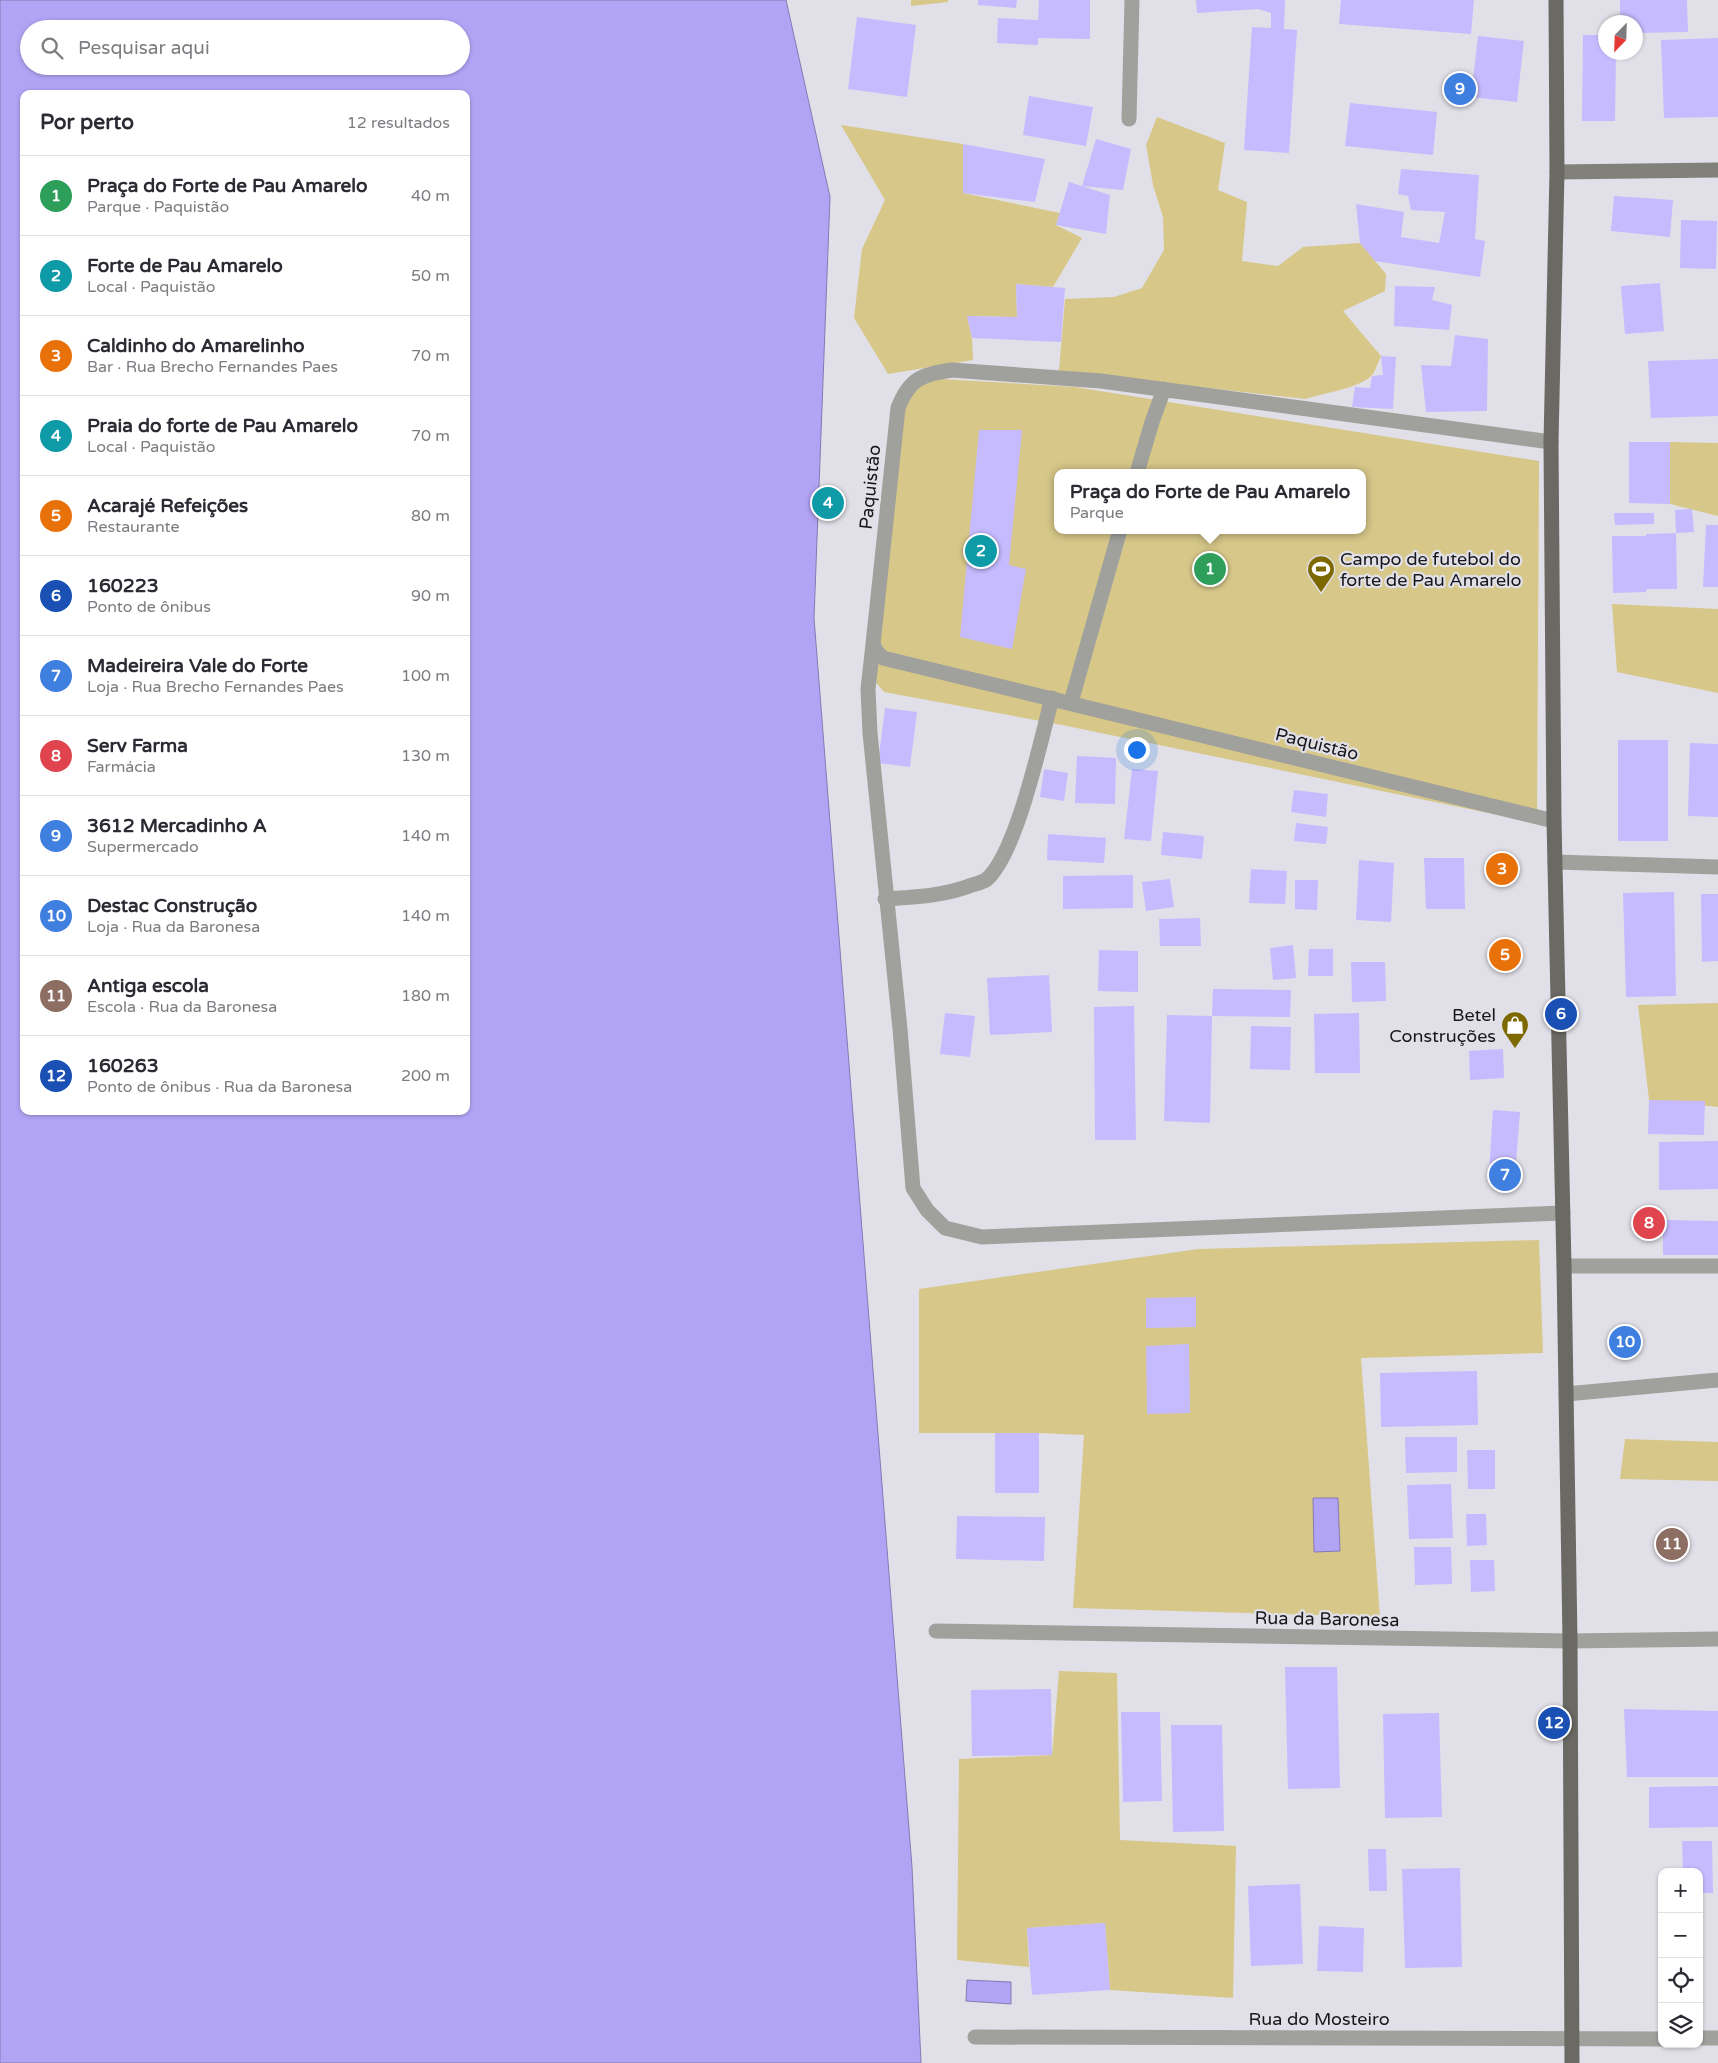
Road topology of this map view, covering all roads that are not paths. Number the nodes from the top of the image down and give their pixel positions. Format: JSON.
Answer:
{"nodes":[{"id":1,"x":1132,"y":0,"type":"edge"},
{"id":2,"x":1556,"y":0,"type":"edge"},
{"id":3,"x":1129,"y":119,"type":"dead end"},
{"id":4,"x":1718,"y":170,"type":"edge"},
{"id":5,"x":1557,"y":172,"type":"junction"},
{"id":6,"x":1164,"y":389,"type":"junction"},
{"id":7,"x":1552,"y":442,"type":"junction"},
{"id":8,"x":1138,"y":469,"type":"edge"},
{"id":9,"x":1119,"y":534,"type":"edge"},
{"id":10,"x":873,"y":644,"type":"junction"},
{"id":11,"x":1052,"y":698,"type":"junction"},
{"id":12,"x":1070,"y":702,"type":"junction"},
{"id":13,"x":1554,"y":821,"type":"junction"},
{"id":14,"x":1555,"y":862,"type":"junction"},
{"id":15,"x":1718,"y":866,"type":"edge"},
{"id":16,"x":885,"y":899,"type":"junction"},
{"id":17,"x":1563,"y":1213,"type":"junction"},
{"id":18,"x":1564,"y":1266,"type":"junction"},
{"id":19,"x":1718,"y":1266,"type":"edge"},
{"id":20,"x":1718,"y":1380,"type":"edge"},
{"id":21,"x":1566,"y":1394,"type":"junction"},
{"id":22,"x":936,"y":1631,"type":"dead end"},
{"id":23,"x":1718,"y":1639,"type":"edge"},
{"id":24,"x":1570,"y":1642,"type":"junction"},
{"id":25,"x":975,"y":2037,"type":"dead end"},
{"id":26,"x":1658,"y":2038,"type":"edge"},
{"id":27,"x":1703,"y":2038,"type":"edge"},
{"id":28,"x":1718,"y":2038,"type":"edge"},
{"id":29,"x":1572,"y":2039,"type":"junction"},
{"id":30,"x":1572,"y":2063,"type":"edge"}],
"edges":[{"from":1,"to":3,"type":"street"},
{"from":2,"to":5,"type":"main road"},
{"from":4,"to":5,"type":"street"},
{"from":5,"to":7,"type":"main road"},
{"from":6,"to":7,"type":"street","name":"Paquistão"},
{"from":6,"to":8,"type":"street"},
{"from":6,"to":10,"type":"street","name":"Paquistão"},
{"from":7,"to":13,"type":"main road"},
{"from":9,"to":12,"type":"street"},
{"from":10,"to":11,"type":"street","name":"Paquistão"},
{"from":10,"to":16,"type":"street"},
{"from":11,"to":12,"type":"street","name":"Paquistão"},
{"from":11,"to":16,"type":"street"},
{"from":12,"to":13,"type":"street","name":"Paquistão"},
{"from":13,"to":14,"type":"main road"},
{"from":14,"to":15,"type":"street"},
{"from":14,"to":17,"type":"main road"},
{"from":16,"to":17,"type":"street"},
{"from":17,"to":18,"type":"main road"},
{"from":18,"to":19,"type":"street"},
{"from":18,"to":21,"type":"main road"},
{"from":20,"to":21,"type":"street"},
{"from":21,"to":24,"type":"main road"},
{"from":22,"to":24,"type":"street","name":"Rua da Baronesa"},
{"from":23,"to":24,"type":"street","name":"Rua da Baronesa"},
{"from":24,"to":29,"type":"main road"},
{"from":25,"to":29,"type":"street","name":"Rua do Mosteiro"},
{"from":26,"to":29,"type":"street","name":"Rua do Mosteiro"},
{"from":27,"to":28,"type":"street"},
{"from":29,"to":30,"type":"main road"}]}
